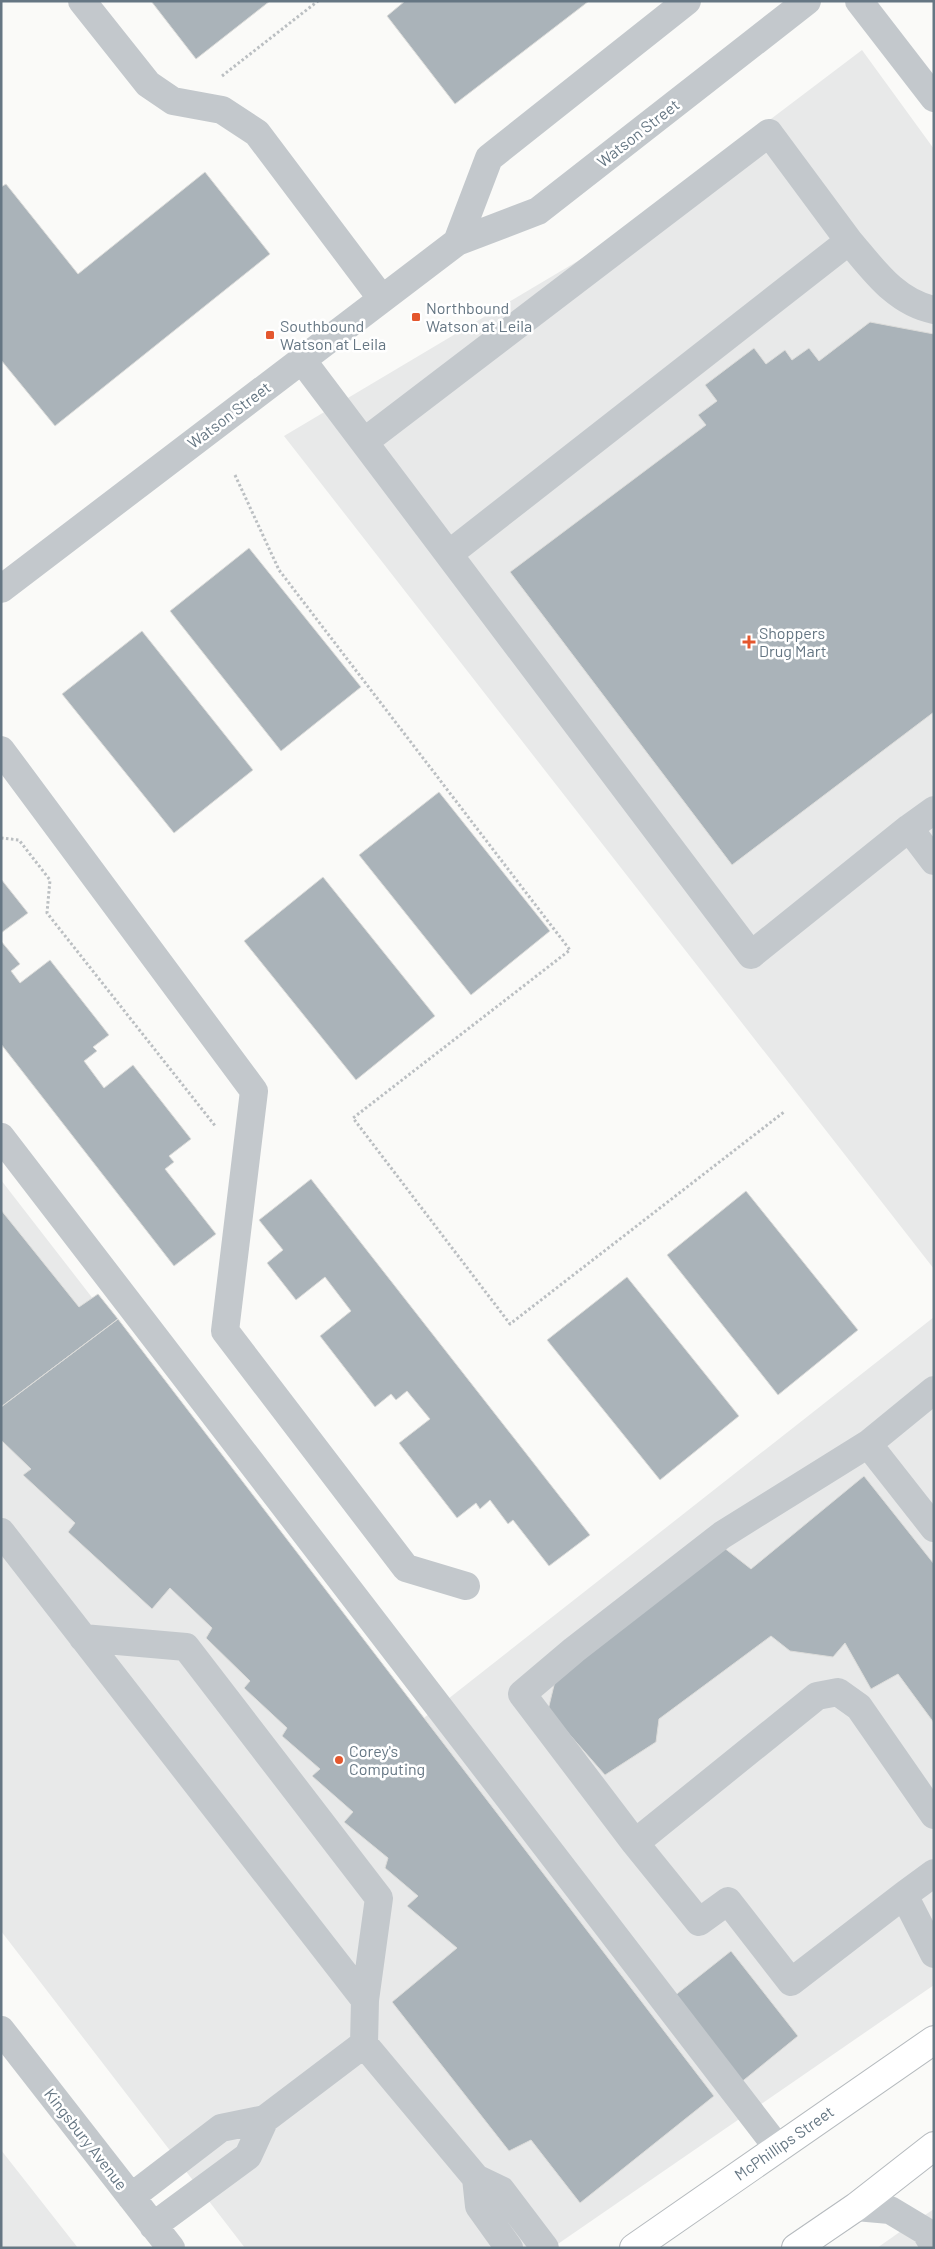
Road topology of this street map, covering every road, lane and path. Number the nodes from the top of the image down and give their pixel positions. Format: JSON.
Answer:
{"nodes":[{"id":1,"x":82,"y":1,"type":"edge"},
{"id":2,"x":318,"y":1,"type":"edge"},
{"id":3,"x":687,"y":1,"type":"edge"},
{"id":4,"x":807,"y":1,"type":"edge"},
{"id":5,"x":858,"y":1,"type":"edge"},
{"id":6,"x":934,"y":98,"type":"edge"},
{"id":7,"x":188,"y":104,"type":"junction"},
{"id":8,"x":849,"y":241,"type":"junction"},
{"id":9,"x":457,"y":242,"type":"junction"},
{"id":10,"x":382,"y":299,"type":"junction"},
{"id":11,"x":934,"y":310,"type":"edge"},
{"id":12,"x":302,"y":360,"type":"junction"},
{"id":13,"x":364,"y":442,"type":"junction"},
{"id":14,"x":235,"y":475,"type":"dead end"},
{"id":15,"x":449,"y":554,"type":"junction"},
{"id":16,"x":1,"y":589,"type":"edge"},
{"id":17,"x":1,"y":750,"type":"edge"},
{"id":18,"x":934,"y":810,"type":"edge"},
{"id":19,"x":909,"y":828,"type":"junction"},
{"id":20,"x":1,"y":838,"type":"edge"},
{"id":21,"x":934,"y":861,"type":"edge"},
{"id":22,"x":784,"y":1112,"type":"dead end"},
{"id":23,"x":218,"y":1130,"type":"dead end"},
{"id":24,"x":1,"y":1137,"type":"edge"},
{"id":25,"x":934,"y":1390,"type":"edge"},
{"id":26,"x":868,"y":1444,"type":"junction"},
{"id":27,"x":934,"y":1528,"type":"edge"},
{"id":28,"x":1,"y":1532,"type":"edge"},
{"id":29,"x":466,"y":1586,"type":"dead end"},
{"id":30,"x":83,"y":1638,"type":"junction"},
{"id":31,"x":934,"y":1815,"type":"edge"},
{"id":32,"x":634,"y":1842,"type":"junction"},
{"id":33,"x":934,"y":1873,"type":"edge"},
{"id":34,"x":904,"y":1895,"type":"junction"},
{"id":35,"x":934,"y":1954,"type":"edge"},
{"id":36,"x":365,"y":2000,"type":"junction"},
{"id":37,"x":1,"y":2030,"type":"edge"},
{"id":38,"x":934,"y":2040,"type":"edge"},
{"id":39,"x":364,"y":2044,"type":"junction"},
{"id":40,"x":265,"y":2119,"type":"junction"},
{"id":41,"x":934,"y":2146,"type":"edge"},
{"id":42,"x":777,"y":2148,"type":"junction"},
{"id":43,"x":476,"y":2178,"type":"junction"},
{"id":44,"x":131,"y":2197,"type":"junction"},
{"id":45,"x":856,"y":2207,"type":"junction"},
{"id":46,"x":153,"y":2226,"type":"junction"},
{"id":47,"x":934,"y":2246,"type":"edge"},
{"id":48,"x":799,"y":2247,"type":"edge"},
{"id":49,"x":171,"y":2248,"type":"edge"},
{"id":50,"x":509,"y":2248,"type":"edge"},
{"id":51,"x":545,"y":2248,"type":"edge"},
{"id":52,"x":634,"y":2248,"type":"edge"}],
"edges":[{"from":1,"to":7,"type":"street"},
{"from":2,"to":7,"type":"path"},
{"from":3,"to":9,"type":"street"},
{"from":4,"to":9,"type":"street","name":"Watson Street"},
{"from":5,"to":6,"type":"street"},
{"from":7,"to":10,"type":"street"},
{"from":8,"to":11,"type":"street"},
{"from":8,"to":13,"type":"street"},
{"from":8,"to":15,"type":"street"},
{"from":9,"to":10,"type":"street","name":"Watson Street"},
{"from":10,"to":12,"type":"street","name":"Watson Street"},
{"from":12,"to":13,"type":"street"},
{"from":12,"to":16,"type":"street","name":"Watson Street"},
{"from":13,"to":15,"type":"street"},
{"from":14,"to":22,"type":"path"},
{"from":15,"to":19,"type":"street"},
{"from":17,"to":29,"type":"street"},
{"from":18,"to":19,"type":"street"},
{"from":19,"to":21,"type":"street"},
{"from":20,"to":23,"type":"path"},
{"from":24,"to":42,"type":"street"},
{"from":25,"to":26,"type":"street"},
{"from":26,"to":27,"type":"street"},
{"from":26,"to":32,"type":"street"},
{"from":28,"to":30,"type":"street"},
{"from":30,"to":36,"type":"street"},
{"from":30,"to":36,"type":"street"},
{"from":31,"to":32,"type":"street"},
{"from":32,"to":34,"type":"street"},
{"from":33,"to":34,"type":"street"},
{"from":34,"to":35,"type":"street"},
{"from":36,"to":39,"type":"street"},
{"from":37,"to":44,"type":"street","name":"Kingsbury Avenue"},
{"from":38,"to":42,"type":"main road","name":"McPhillips Street"},
{"from":39,"to":40,"type":"street"},
{"from":39,"to":43,"type":"street"},
{"from":40,"to":44,"type":"street"},
{"from":40,"to":46,"type":"street"},
{"from":41,"to":45,"type":"main road"},
{"from":42,"to":52,"type":"main road","name":"McPhillips Street"},
{"from":43,"to":50,"type":"street"},
{"from":43,"to":51,"type":"street"},
{"from":44,"to":46,"type":"street","name":"Kingsbury Avenue"},
{"from":45,"to":47,"type":"street"},
{"from":45,"to":48,"type":"main road"},
{"from":46,"to":49,"type":"street","name":"Kingsbury Avenue"}]}
